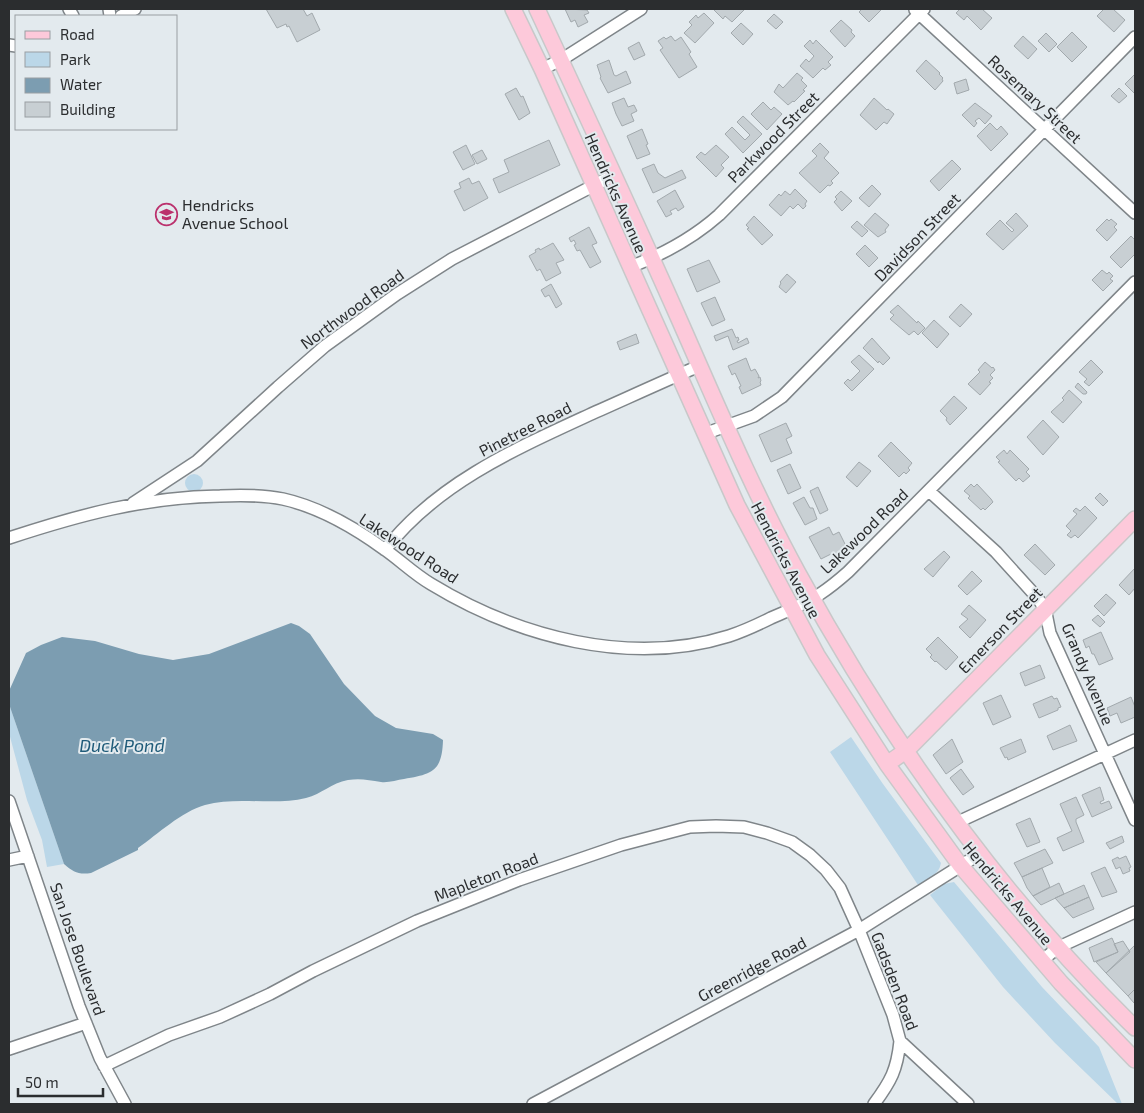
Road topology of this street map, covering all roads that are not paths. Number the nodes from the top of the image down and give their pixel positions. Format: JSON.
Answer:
{"nodes":[{"id":1,"x":135,"y":9,"type":"edge"},
{"id":2,"x":513,"y":9,"type":"edge"},
{"id":3,"x":537,"y":9,"type":"edge"},
{"id":4,"x":642,"y":9,"type":"edge"},
{"id":5,"x":919,"y":10,"type":"edge"},
{"id":6,"x":123,"y":15,"type":"edge"},
{"id":7,"x":1135,"y":37,"type":"edge"},
{"id":8,"x":561,"y":60,"type":"junction"},
{"id":9,"x":542,"y":69,"type":"junction"},
{"id":10,"x":1044,"y":129,"type":"junction"},
{"id":11,"x":614,"y":174,"type":"junction"},
{"id":12,"x":594,"y":185,"type":"junction"},
{"id":13,"x":1135,"y":213,"type":"edge"},
{"id":14,"x":652,"y":259,"type":"junction"},
{"id":15,"x":630,"y":267,"type":"junction"},
{"id":16,"x":1135,"y":282,"type":"edge"},
{"id":17,"x":699,"y":366,"type":"junction"},
{"id":18,"x":679,"y":374,"type":"junction"},
{"id":19,"x":726,"y":427,"type":"junction"},
{"id":20,"x":704,"y":434,"type":"junction"},
{"id":21,"x":929,"y":491,"type":"junction"},
{"id":22,"x":132,"y":504,"type":"junction"},
{"id":23,"x":1135,"y":519,"type":"edge"},
{"id":24,"x":9,"y":538,"type":"edge"},
{"id":25,"x":385,"y":550,"type":"junction"},
{"id":26,"x":812,"y":599,"type":"junction"},
{"id":27,"x":1045,"y":608,"type":"junction"},
{"id":28,"x":792,"y":609,"type":"junction"},
{"id":29,"x":1135,"y":740,"type":"edge"},
{"id":30,"x":907,"y":750,"type":"junction"},
{"id":31,"x":1105,"y":754,"type":"junction"},
{"id":32,"x":891,"y":769,"type":"junction"},
{"id":33,"x":9,"y":801,"type":"edge"},
{"id":34,"x":1135,"y":820,"type":"edge"},
{"id":35,"x":958,"y":822,"type":"junction"},
{"id":36,"x":981,"y":853,"type":"junction"},
{"id":37,"x":28,"y":856,"type":"junction"},
{"id":38,"x":9,"y":860,"type":"edge"},
{"id":39,"x":960,"y":865,"type":"junction"},
{"id":40,"x":1135,"y":912,"type":"edge"},
{"id":41,"x":859,"y":930,"type":"junction"},
{"id":42,"x":1059,"y":947,"type":"junction"},
{"id":43,"x":1042,"y":961,"type":"junction"},
{"id":44,"x":86,"y":1023,"type":"junction"},
{"id":45,"x":1135,"y":1028,"type":"edge"},
{"id":46,"x":900,"y":1041,"type":"junction"},
{"id":47,"x":9,"y":1049,"type":"edge"},
{"id":48,"x":1135,"y":1060,"type":"edge"},
{"id":49,"x":104,"y":1066,"type":"junction"},
{"id":50,"x":125,"y":1104,"type":"edge"},
{"id":51,"x":533,"y":1104,"type":"edge"},
{"id":52,"x":874,"y":1104,"type":"edge"},
{"id":53,"x":968,"y":1104,"type":"edge"}],
"edges":[{"from":1,"to":6,"type":"street"},
{"from":2,"to":9,"type":"main road","name":"Hendricks Avenue"},
{"from":3,"to":8,"type":"main road","name":"Hendricks Avenue"},
{"from":4,"to":8,"type":"street"},
{"from":5,"to":10,"type":"street","name":"Rosemary Street"},
{"from":5,"to":14,"type":"street","name":"Parkwood Street"},
{"from":7,"to":10,"type":"street","name":"Davidson Street"},
{"from":8,"to":9,"type":"street"},
{"from":8,"to":11,"type":"main road","name":"Hendricks Avenue"},
{"from":9,"to":12,"type":"main road","name":"Hendricks Avenue"},
{"from":10,"to":13,"type":"street","name":"Rosemary Street"},
{"from":10,"to":19,"type":"street","name":"Davidson Street"},
{"from":11,"to":12,"type":"street","name":"Northwood Road"},
{"from":11,"to":14,"type":"main road","name":"Hendricks Avenue"},
{"from":12,"to":15,"type":"main road","name":"Hendricks Avenue"},
{"from":12,"to":22,"type":"street","name":"Northwood Road"},
{"from":14,"to":15,"type":"street","name":"Parkwood Street"},
{"from":14,"to":17,"type":"main road","name":"Hendricks Avenue"},
{"from":15,"to":18,"type":"main road","name":"Hendricks Avenue"},
{"from":16,"to":21,"type":"street","name":"Lakewood Road"},
{"from":17,"to":18,"type":"street","name":"Pinetree Road"},
{"from":17,"to":19,"type":"main road","name":"Hendricks Avenue"},
{"from":18,"to":20,"type":"main road","name":"Hendricks Avenue"},
{"from":18,"to":25,"type":"street","name":"Pinetree Road"},
{"from":19,"to":20,"type":"street","name":"Davidson Street"},
{"from":19,"to":26,"type":"main road","name":"Hendricks Avenue"},
{"from":20,"to":28,"type":"main road","name":"Hendricks Avenue"},
{"from":21,"to":26,"type":"street","name":"Lakewood Road"},
{"from":21,"to":27,"type":"street","name":"Grandy Avenue"},
{"from":22,"to":24,"type":"street","name":"Lakewood Road"},
{"from":22,"to":25,"type":"street","name":"Lakewood Road"},
{"from":23,"to":27,"type":"main road","name":"Emerson Street"},
{"from":25,"to":28,"type":"street","name":"Lakewood Road"},
{"from":26,"to":28,"type":"street","name":"Lakewood Road"},
{"from":26,"to":30,"type":"main road","name":"Hendricks Avenue"},
{"from":27,"to":30,"type":"main road","name":"Emerson Street"},
{"from":27,"to":31,"type":"street","name":"Grandy Avenue"},
{"from":28,"to":32,"type":"main road","name":"Hendricks Avenue"},
{"from":29,"to":31,"type":"street"},
{"from":30,"to":32,"type":"main road","name":"Emerson Street"},
{"from":30,"to":35,"type":"main road","name":"Hendricks Avenue"},
{"from":31,"to":34,"type":"street","name":"Grandy Avenue"},
{"from":31,"to":35,"type":"street"},
{"from":32,"to":35,"type":"main road"},
{"from":32,"to":39,"type":"main road","name":"Hendricks Avenue"},
{"from":33,"to":37,"type":"street","name":"San Jose Boulevard"},
{"from":35,"to":36,"type":"main road","name":"Hendricks Avenue"},
{"from":36,"to":39,"type":"street","name":"Greenridge Road"},
{"from":36,"to":42,"type":"main road","name":"Hendricks Avenue"},
{"from":37,"to":38,"type":"street"},
{"from":37,"to":44,"type":"street","name":"San Jose Boulevard"},
{"from":39,"to":41,"type":"street","name":"Greenridge Road"},
{"from":39,"to":43,"type":"main road","name":"Hendricks Avenue"},
{"from":40,"to":42,"type":"street"},
{"from":41,"to":46,"type":"street","name":"Gadsden Road"},
{"from":41,"to":49,"type":"street","name":"Mapleton Road"},
{"from":41,"to":51,"type":"street","name":"Greenridge Road"},
{"from":42,"to":43,"type":"street"},
{"from":42,"to":45,"type":"main road","name":"Hendricks Avenue"},
{"from":43,"to":48,"type":"main road","name":"Hendricks Avenue"},
{"from":44,"to":47,"type":"street"},
{"from":44,"to":49,"type":"street","name":"San Jose Boulevard"},
{"from":46,"to":52,"type":"street"},
{"from":46,"to":53,"type":"street","name":"Gadsden Road"},
{"from":49,"to":50,"type":"street","name":"San Jose Boulevard"}]}
